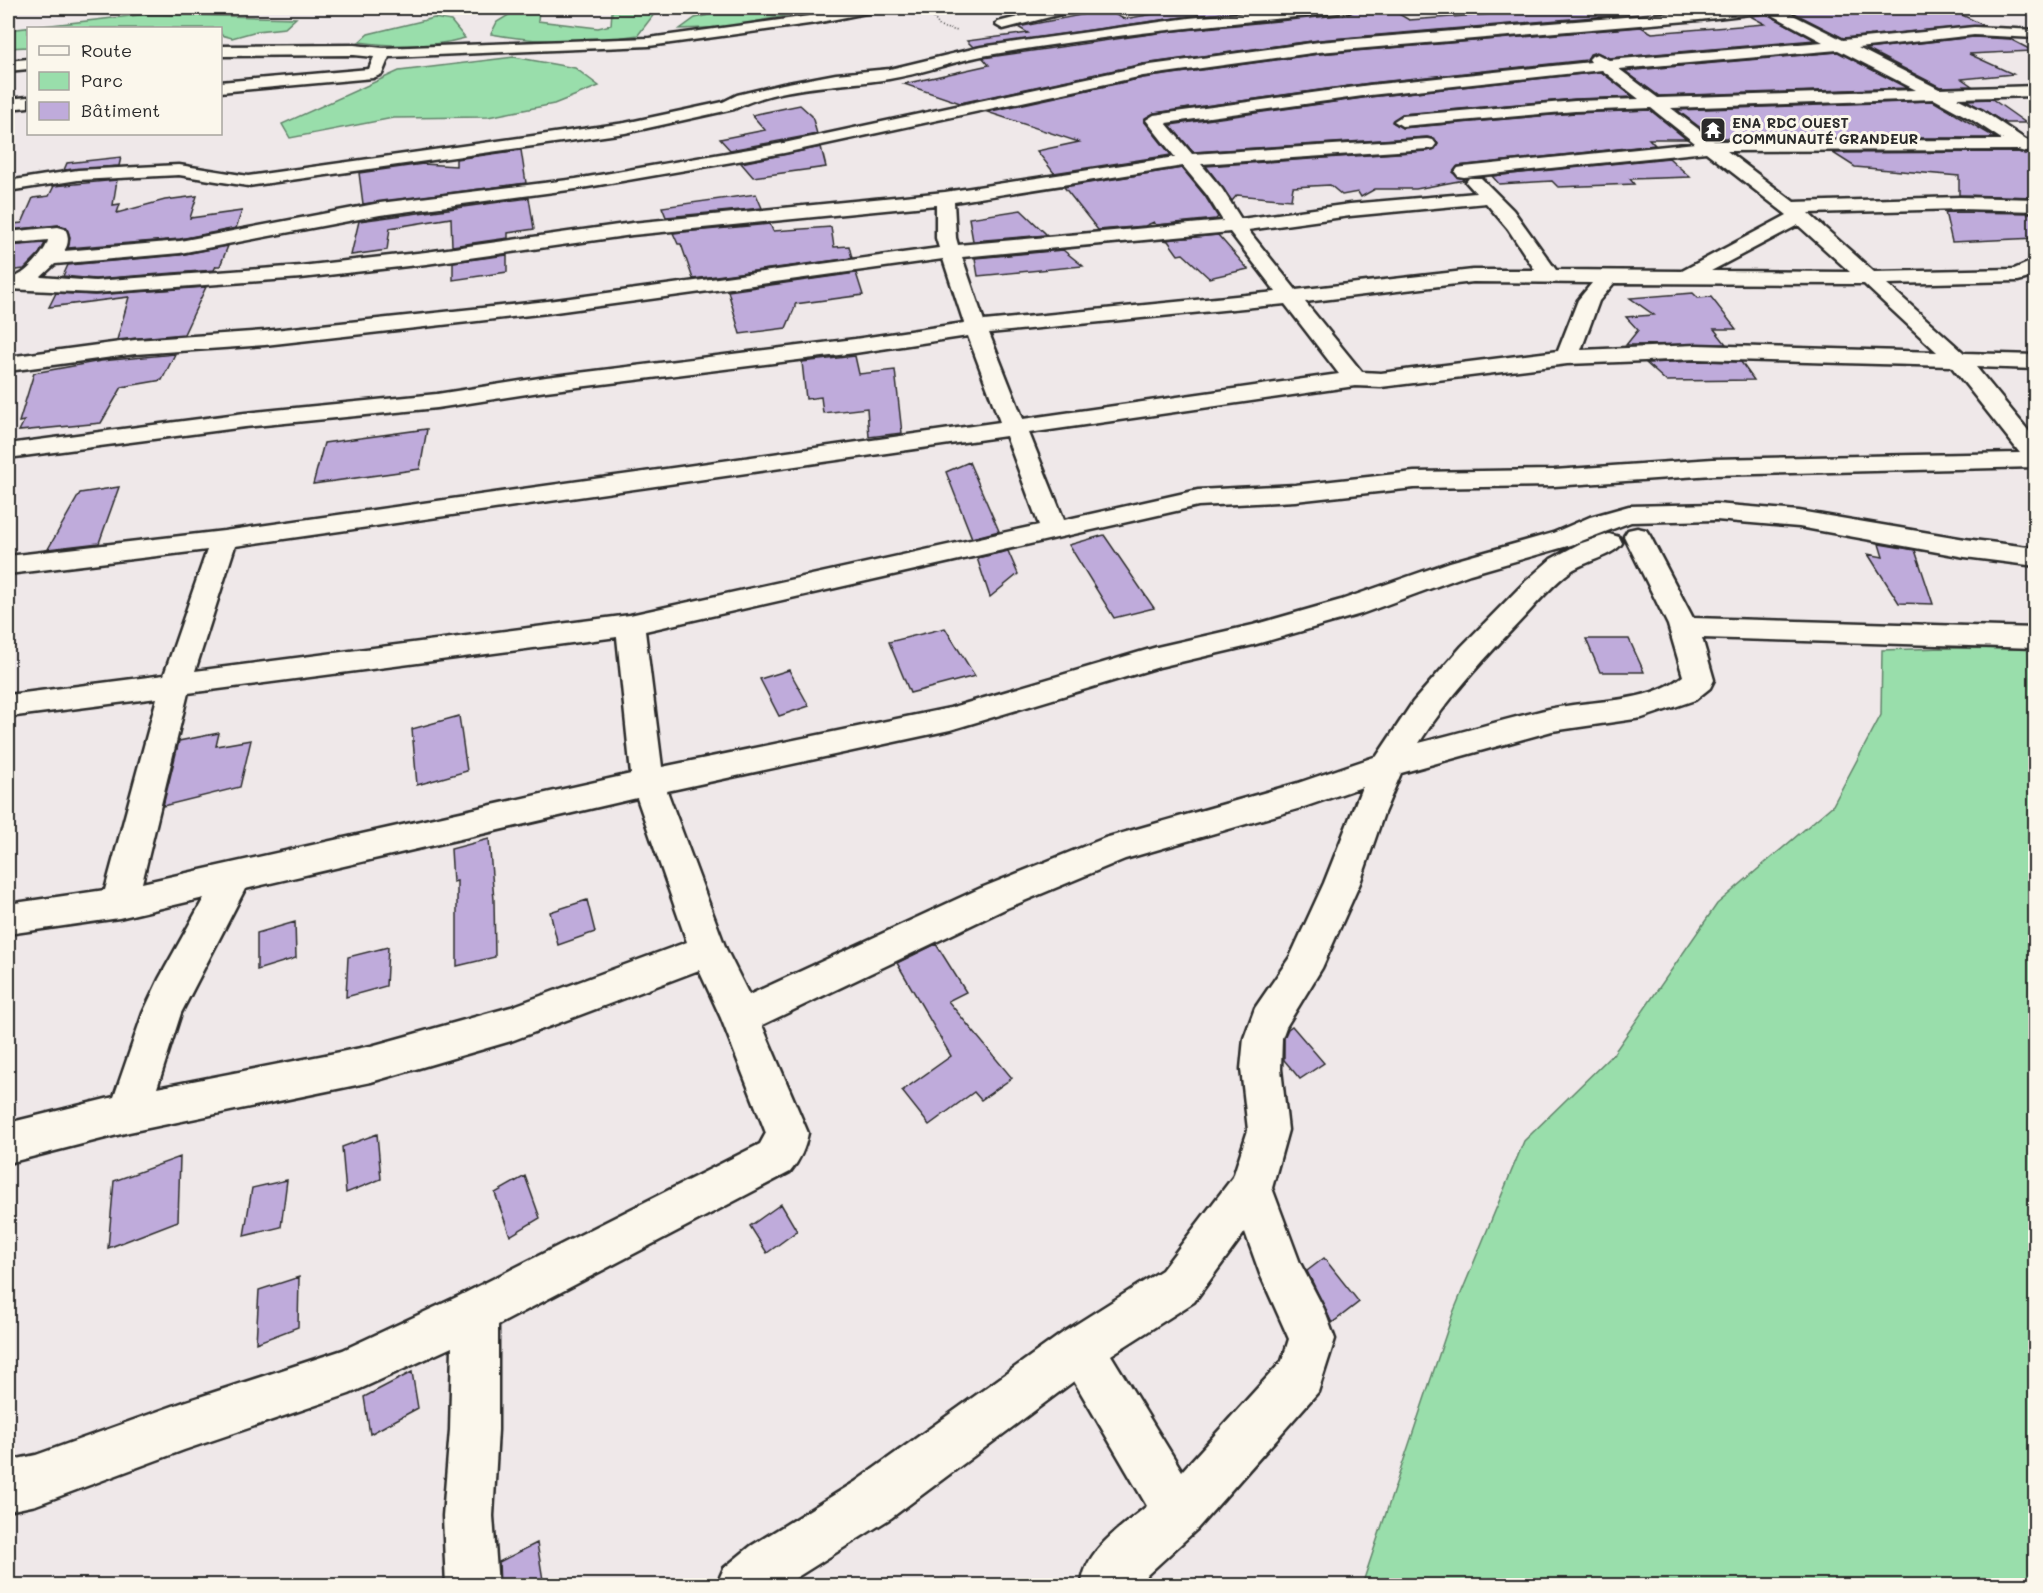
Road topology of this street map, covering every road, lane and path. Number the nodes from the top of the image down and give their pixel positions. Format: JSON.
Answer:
{"nodes":[{"id":1,"x":871,"y":8,"type":"edge"},
{"id":2,"x":1068,"y":8,"type":"edge"},
{"id":3,"x":1349,"y":8,"type":"edge"},
{"id":4,"x":1643,"y":8,"type":"edge"},
{"id":5,"x":1768,"y":8,"type":"edge"},
{"id":6,"x":1662,"y":18,"type":"junction"},
{"id":7,"x":1003,"y":25,"type":"dead end"},
{"id":8,"x":1561,"y":26,"type":"junction"},
{"id":9,"x":2036,"y":34,"type":"edge"},
{"id":10,"x":1840,"y":45,"type":"junction"},
{"id":11,"x":222,"y":51,"type":"edge"},
{"id":12,"x":383,"y":52,"type":"junction"},
{"id":13,"x":1587,"y":60,"type":"junction"},
{"id":14,"x":27,"y":64,"type":"edge"},
{"id":15,"x":8,"y":66,"type":"edge"},
{"id":16,"x":1606,"y":66,"type":"junction"},
{"id":17,"x":222,"y":87,"type":"edge"},
{"id":18,"x":1370,"y":90,"type":"junction"},
{"id":19,"x":2036,"y":91,"type":"edge"},
{"id":20,"x":1935,"y":94,"type":"junction"},
{"id":21,"x":27,"y":102,"type":"edge"},
{"id":22,"x":1655,"y":102,"type":"junction"},
{"id":23,"x":8,"y":104,"type":"edge"},
{"id":24,"x":1402,"y":121,"type":"junction"},
{"id":25,"x":1427,"y":144,"type":"junction"},
{"id":26,"x":1713,"y":146,"type":"junction"},
{"id":27,"x":2031,"y":148,"type":"edge"},
{"id":28,"x":1188,"y":160,"type":"junction"},
{"id":29,"x":1464,"y":172,"type":"junction"},
{"id":30,"x":8,"y":186,"type":"edge"},
{"id":31,"x":1492,"y":197,"type":"junction"},
{"id":32,"x":945,"y":198,"type":"junction"},
{"id":33,"x":2036,"y":205,"type":"edge"},
{"id":34,"x":1795,"y":212,"type":"junction"},
{"id":35,"x":1235,"y":226,"type":"junction"},
{"id":36,"x":8,"y":238,"type":"edge"},
{"id":37,"x":952,"y":252,"type":"junction"},
{"id":38,"x":49,"y":258,"type":"junction"},
{"id":39,"x":2036,"y":270,"type":"edge"},
{"id":40,"x":1548,"y":274,"type":"junction"},
{"id":41,"x":1610,"y":275,"type":"junction"},
{"id":42,"x":1686,"y":276,"type":"junction"},
{"id":43,"x":1869,"y":278,"type":"junction"},
{"id":44,"x":16,"y":283,"type":"edge"},
{"id":45,"x":1291,"y":297,"type":"junction"},
{"id":46,"x":976,"y":328,"type":"junction"},
{"id":47,"x":1567,"y":357,"type":"junction"},
{"id":48,"x":1958,"y":360,"type":"junction"},
{"id":49,"x":2036,"y":362,"type":"edge"},
{"id":50,"x":8,"y":364,"type":"edge"},
{"id":51,"x":1355,"y":380,"type":"junction"},
{"id":52,"x":2000,"y":414,"type":"junction"},
{"id":53,"x":1012,"y":426,"type":"junction"},
{"id":54,"x":2036,"y":432,"type":"edge"},
{"id":55,"x":8,"y":451,"type":"edge"},
{"id":56,"x":2036,"y":459,"type":"edge"},
{"id":57,"x":1633,"y":525,"type":"junction"},
{"id":58,"x":1054,"y":529,"type":"junction"},
{"id":59,"x":224,"y":539,"type":"junction"},
{"id":60,"x":2036,"y":556,"type":"edge"},
{"id":61,"x":8,"y":565,"type":"edge"},
{"id":62,"x":630,"y":625,"type":"junction"},
{"id":63,"x":1681,"y":627,"type":"junction"},
{"id":64,"x":2036,"y":638,"type":"edge"},
{"id":65,"x":175,"y":686,"type":"junction"},
{"id":66,"x":8,"y":706,"type":"edge"},
{"id":67,"x":1388,"y":766,"type":"junction"},
{"id":68,"x":648,"y":783,"type":"junction"},
{"id":69,"x":234,"y":876,"type":"junction"},
{"id":70,"x":119,"y":903,"type":"junction"},
{"id":71,"x":8,"y":919,"type":"edge"},
{"id":72,"x":708,"y":950,"type":"junction"},
{"id":73,"x":740,"y":1017,"type":"junction"},
{"id":74,"x":129,"y":1113,"type":"junction"},
{"id":75,"x":8,"y":1143,"type":"edge"},
{"id":76,"x":1251,"y":1188,"type":"junction"},
{"id":77,"x":475,"y":1312,"type":"junction"},
{"id":78,"x":1080,"y":1348,"type":"junction"},
{"id":79,"x":8,"y":1486,"type":"edge"},
{"id":80,"x":1178,"y":1512,"type":"junction"},
{"id":81,"x":472,"y":1586,"type":"edge"},
{"id":82,"x":742,"y":1586,"type":"edge"},
{"id":83,"x":1108,"y":1586,"type":"edge"}],
"edges":[{"from":1,"to":12,"type":"street"},
{"from":2,"to":7,"type":"street"},
{"from":3,"to":30,"type":"street"},
{"from":4,"to":6,"type":"street"},
{"from":5,"to":6,"type":"street"},
{"from":5,"to":10,"type":"street"},
{"from":6,"to":8,"type":"street"},
{"from":8,"to":13,"type":"street"},
{"from":8,"to":38,"type":"street"},
{"from":9,"to":10,"type":"street"},
{"from":10,"to":16,"type":"street"},
{"from":10,"to":20,"type":"street"},
{"from":11,"to":12,"type":"street"},
{"from":12,"to":17,"type":"street"},
{"from":13,"to":16,"type":"street"},
{"from":13,"to":18,"type":"street"},
{"from":14,"to":15,"type":"street"},
{"from":16,"to":22,"type":"street"},
{"from":18,"to":24,"type":"street"},
{"from":18,"to":28,"type":"street"},
{"from":19,"to":20,"type":"street"},
{"from":20,"to":22,"type":"street"},
{"from":20,"to":27,"type":"street"},
{"from":21,"to":23,"type":"street"},
{"from":22,"to":24,"type":"street"},
{"from":22,"to":26,"type":"street"},
{"from":24,"to":25,"type":"street"},
{"from":25,"to":28,"type":"street"},
{"from":25,"to":29,"type":"street"},
{"from":26,"to":27,"type":"street"},
{"from":26,"to":29,"type":"street"},
{"from":26,"to":34,"type":"street"},
{"from":28,"to":32,"type":"street"},
{"from":28,"to":35,"type":"street"},
{"from":29,"to":31,"type":"street"},
{"from":31,"to":35,"type":"street"},
{"from":31,"to":40,"type":"street"},
{"from":32,"to":37,"type":"street"},
{"from":32,"to":44,"type":"street"},
{"from":33,"to":34,"type":"street"},
{"from":34,"to":42,"type":"street"},
{"from":34,"to":43,"type":"street"},
{"from":35,"to":37,"type":"street"},
{"from":35,"to":45,"type":"street"},
{"from":36,"to":38,"type":"street"},
{"from":37,"to":46,"type":"street"},
{"from":37,"to":50,"type":"street"},
{"from":38,"to":44,"type":"street"},
{"from":39,"to":43,"type":"street"},
{"from":40,"to":41,"type":"street"},
{"from":40,"to":45,"type":"street"},
{"from":41,"to":42,"type":"street"},
{"from":41,"to":47,"type":"street"},
{"from":42,"to":43,"type":"street"},
{"from":43,"to":48,"type":"street"},
{"from":45,"to":46,"type":"street"},
{"from":45,"to":51,"type":"street"},
{"from":46,"to":53,"type":"street"},
{"from":46,"to":55,"type":"street"},
{"from":47,"to":48,"type":"street"},
{"from":47,"to":51,"type":"street"},
{"from":48,"to":49,"type":"street"},
{"from":48,"to":52,"type":"street"},
{"from":51,"to":53,"type":"street"},
{"from":52,"to":54,"type":"street"},
{"from":52,"to":56,"type":"street"},
{"from":53,"to":58,"type":"street"},
{"from":53,"to":59,"type":"street"},
{"from":56,"to":58,"type":"street"},
{"from":57,"to":60,"type":"street"},
{"from":57,"to":63,"type":"street"},
{"from":57,"to":67,"type":"street"},
{"from":57,"to":68,"type":"street"},
{"from":58,"to":62,"type":"street"},
{"from":59,"to":61,"type":"street"},
{"from":59,"to":65,"type":"street"},
{"from":62,"to":65,"type":"street"},
{"from":62,"to":68,"type":"street"},
{"from":63,"to":64,"type":"street"},
{"from":63,"to":67,"type":"street"},
{"from":65,"to":66,"type":"street"},
{"from":65,"to":70,"type":"street"},
{"from":67,"to":73,"type":"street"},
{"from":67,"to":76,"type":"street"},
{"from":68,"to":69,"type":"street"},
{"from":68,"to":72,"type":"street"},
{"from":69,"to":70,"type":"street"},
{"from":69,"to":74,"type":"street"},
{"from":70,"to":71,"type":"street"},
{"from":72,"to":73,"type":"street"},
{"from":72,"to":74,"type":"street"},
{"from":73,"to":77,"type":"street"},
{"from":74,"to":75,"type":"street"},
{"from":76,"to":78,"type":"street"},
{"from":76,"to":80,"type":"street"},
{"from":77,"to":79,"type":"street"},
{"from":77,"to":81,"type":"street"},
{"from":78,"to":80,"type":"street"},
{"from":78,"to":82,"type":"street"},
{"from":80,"to":83,"type":"street"}]}
